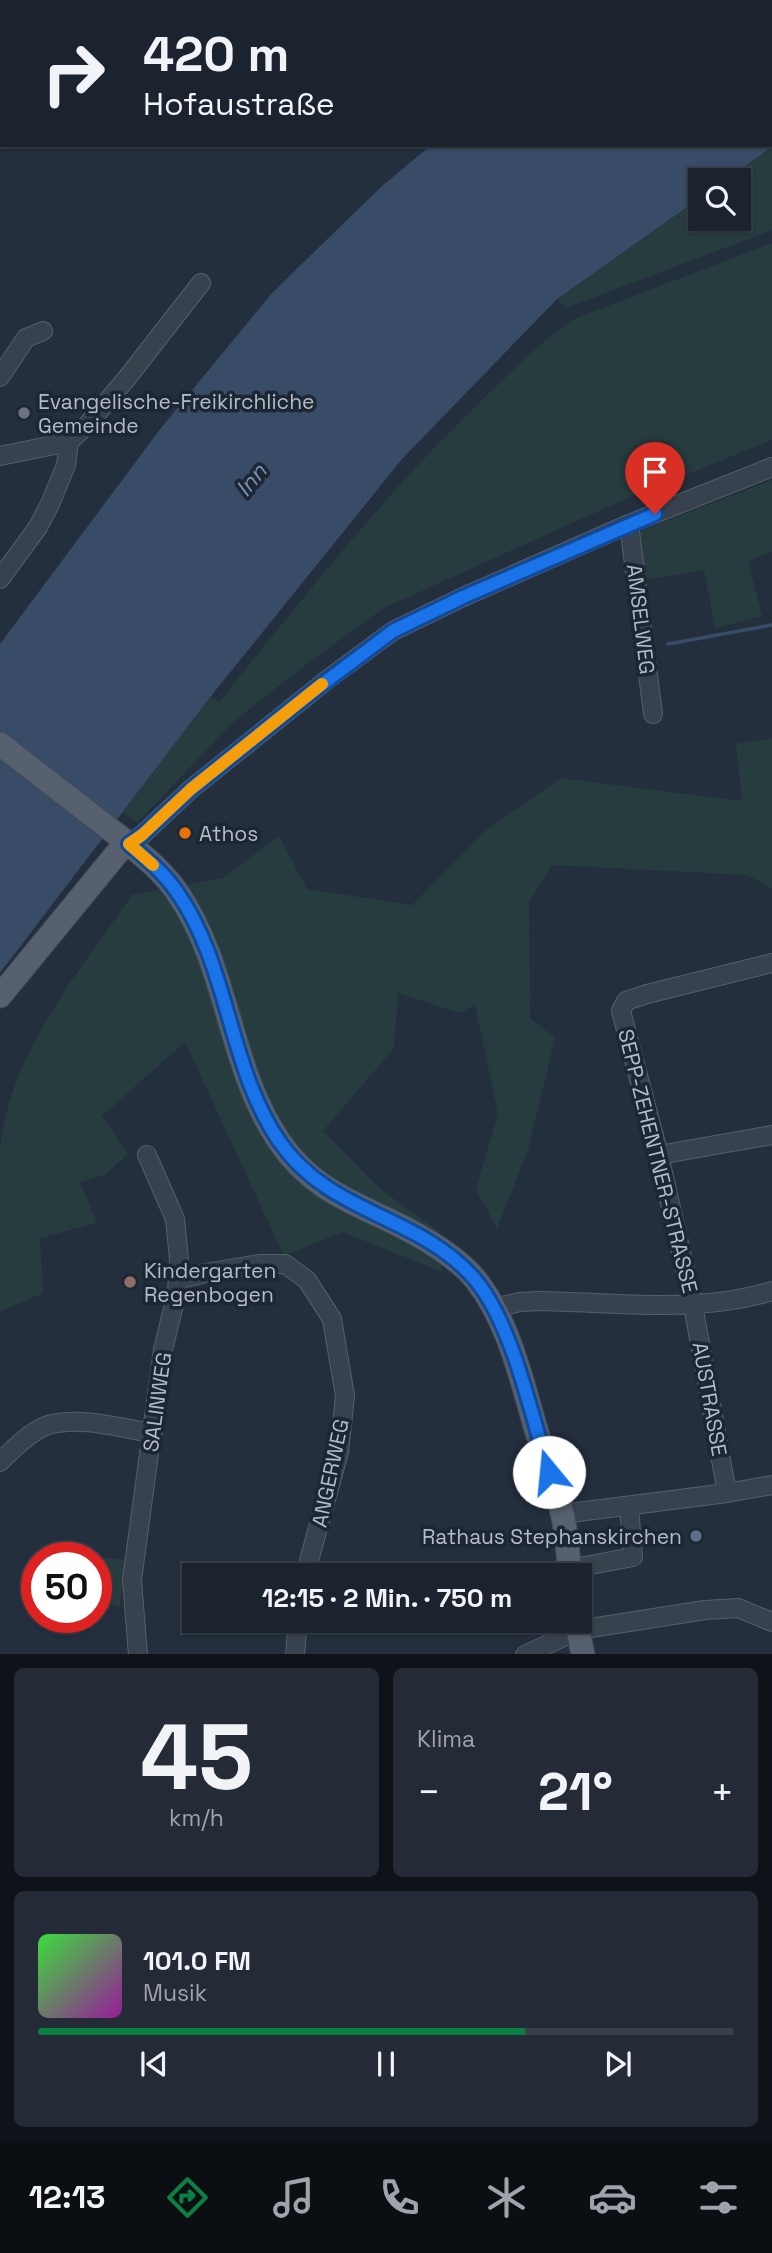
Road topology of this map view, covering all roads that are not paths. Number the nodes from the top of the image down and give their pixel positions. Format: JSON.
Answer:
{"nodes":[{"id":1,"x":201,"y":283,"type":"dead end"},
{"id":2,"x":43,"y":331,"type":"dead end"},
{"id":3,"x":0,"y":376,"type":"edge"},
{"id":4,"x":69,"y":442,"type":"junction"},
{"id":5,"x":0,"y":456,"type":"edge"},
{"id":6,"x":772,"y":467,"type":"edge"},
{"id":7,"x":629,"y":524,"type":"junction"},
{"id":8,"x":0,"y":579,"type":"edge"},
{"id":9,"x":653,"y":714,"type":"dead end"},
{"id":10,"x":0,"y":744,"type":"edge"},
{"id":11,"x":129,"y":844,"type":"junction"},
{"id":12,"x":772,"y":963,"type":"edge"},
{"id":13,"x":0,"y":996,"type":"edge"},
{"id":14,"x":772,"y":1135,"type":"edge"},
{"id":15,"x":147,"y":1155,"type":"dead end"},
{"id":16,"x":659,"y":1155,"type":"junction"},
{"id":17,"x":178,"y":1280,"type":"junction"},
{"id":18,"x":772,"y":1292,"type":"edge"},
{"id":19,"x":693,"y":1305,"type":"junction"},
{"id":20,"x":493,"y":1308,"type":"junction"},
{"id":21,"x":153,"y":1433,"type":"junction"},
{"id":22,"x":0,"y":1462,"type":"edge"},
{"id":23,"x":772,"y":1485,"type":"edge"},
{"id":24,"x":727,"y":1493,"type":"junction"},
{"id":25,"x":629,"y":1506,"type":"junction"},
{"id":26,"x":562,"y":1514,"type":"junction"},
{"id":27,"x":308,"y":1563,"type":"edge"},
{"id":28,"x":568,"y":1563,"type":"edge"},
{"id":29,"x":592,"y":1567,"type":"edge"},
{"id":30,"x":772,"y":1622,"type":"edge"},
{"id":31,"x":592,"y":1623,"type":"edge"},
{"id":32,"x":297,"y":1633,"type":"edge"},
{"id":33,"x":563,"y":1633,"type":"edge"},
{"id":34,"x":579,"y":1633,"type":"edge"},
{"id":35,"x":138,"y":1654,"type":"edge"},
{"id":36,"x":295,"y":1654,"type":"edge"},
{"id":37,"x":525,"y":1654,"type":"edge"},
{"id":38,"x":583,"y":1654,"type":"edge"}],
"edges":[{"from":1,"to":4,"type":"street"},
{"from":2,"to":3,"type":"street"},
{"from":4,"to":5,"type":"street"},
{"from":4,"to":8,"type":"street"},
{"from":6,"to":7,"type":"street"},
{"from":7,"to":9,"type":"street","name":"AMSELWEG"},
{"from":7,"to":11,"type":"street"},
{"from":10,"to":11,"type":"main road"},
{"from":11,"to":13,"type":"main road"},
{"from":11,"to":20,"type":"main road"},
{"from":12,"to":16,"type":"street","name":"SEPP-ZEHENTNER-STRASSE"},
{"from":14,"to":16,"type":"street"},
{"from":15,"to":17,"type":"street","name":"SALINWEG"},
{"from":16,"to":19,"type":"street","name":"SEPP-ZEHENTNER-STRASSE"},
{"from":17,"to":21,"type":"street","name":"SALINWEG"},
{"from":17,"to":27,"type":"street","name":"ANGERWEG"},
{"from":18,"to":19,"type":"street"},
{"from":19,"to":20,"type":"street"},
{"from":19,"to":24,"type":"street","name":"AUSTRASSE"},
{"from":20,"to":26,"type":"main road"},
{"from":21,"to":22,"type":"street"},
{"from":21,"to":35,"type":"street","name":"SALINWEG"},
{"from":23,"to":24,"type":"street"},
{"from":24,"to":25,"type":"street"},
{"from":25,"to":26,"type":"street"},
{"from":25,"to":29,"type":"street"},
{"from":26,"to":28,"type":"main road"},
{"from":30,"to":31,"type":"street"},
{"from":32,"to":36,"type":"street"},
{"from":33,"to":37,"type":"street"},
{"from":34,"to":38,"type":"main road"}]}
